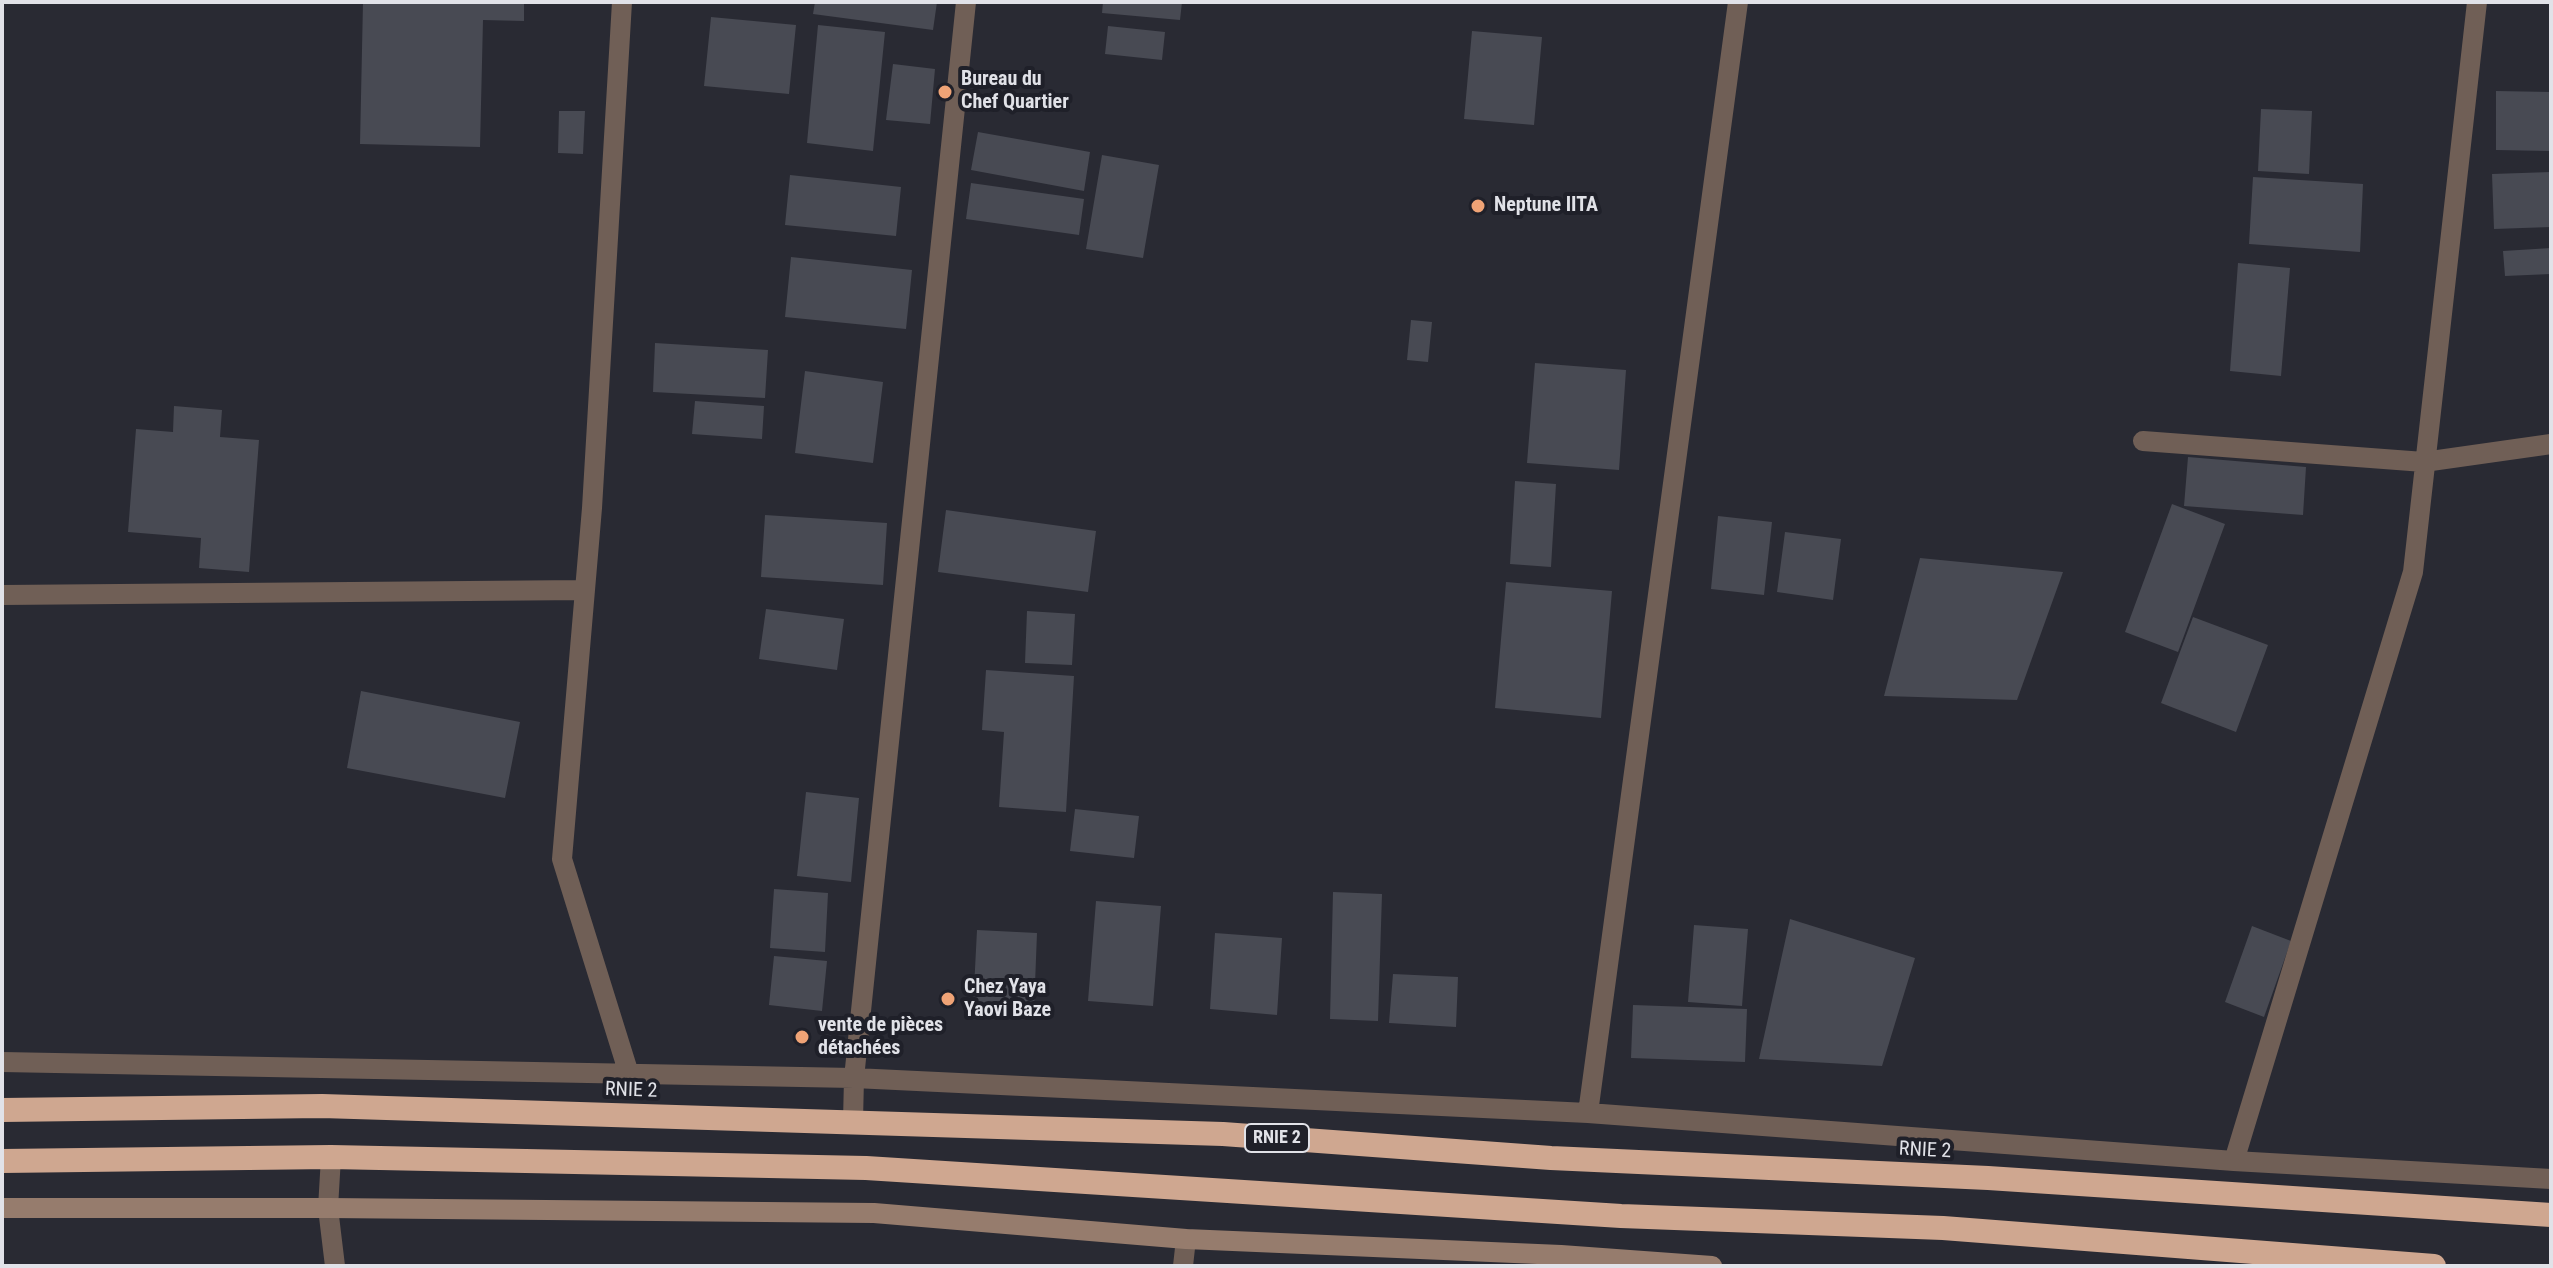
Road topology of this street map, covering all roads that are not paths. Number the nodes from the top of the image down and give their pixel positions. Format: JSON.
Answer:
{"nodes":[{"id":1,"x":622,"y":2,"type":"edge"},
{"id":2,"x":966,"y":2,"type":"edge"},
{"id":3,"x":1738,"y":2,"type":"edge"},
{"id":4,"x":2477,"y":2,"type":"edge"},
{"id":5,"x":2143,"y":441,"type":"dead end"},
{"id":6,"x":2551,"y":444,"type":"edge"},
{"id":7,"x":2424,"y":462,"type":"junction"},
{"id":8,"x":584,"y":590,"type":"junction"},
{"id":9,"x":2,"y":595,"type":"edge"},
{"id":10,"x":2,"y":1062,"type":"edge"},
{"id":11,"x":629,"y":1074,"type":"junction"},
{"id":12,"x":854,"y":1078,"type":"junction"},
{"id":13,"x":2,"y":1110,"type":"edge"},
{"id":14,"x":1588,"y":1113,"type":"junction"},
{"id":15,"x":853,"y":1121,"type":"junction"},
{"id":16,"x":331,"y":1157,"type":"junction"},
{"id":17,"x":2,"y":1161,"type":"edge"},
{"id":18,"x":2234,"y":1161,"type":"junction"},
{"id":19,"x":2551,"y":1179,"type":"edge"},
{"id":20,"x":2,"y":1208,"type":"edge"},
{"id":21,"x":328,"y":1208,"type":"junction"},
{"id":22,"x":2551,"y":1215,"type":"edge"},
{"id":23,"x":1186,"y":1239,"type":"junction"},
{"id":24,"x":1561,"y":1261,"type":"edge"},
{"id":25,"x":335,"y":1266,"type":"edge"},
{"id":26,"x":1183,"y":1266,"type":"edge"},
{"id":27,"x":1712,"y":1266,"type":"edge"},
{"id":28,"x":2434,"y":1266,"type":"edge"}],
"edges":[{"from":1,"to":8,"type":"street"},
{"from":2,"to":12,"type":"street"},
{"from":3,"to":14,"type":"street"},
{"from":4,"to":7,"type":"street"},
{"from":5,"to":7,"type":"street"},
{"from":6,"to":7,"type":"street"},
{"from":7,"to":18,"type":"street"},
{"from":8,"to":9,"type":"street"},
{"from":8,"to":11,"type":"street"},
{"from":10,"to":11,"type":"street"},
{"from":11,"to":12,"type":"street"},
{"from":12,"to":14,"type":"street"},
{"from":12,"to":15,"type":"street"},
{"from":13,"to":15,"type":"highway","name":"RNIE 2","number":"RNIE 2"},
{"from":14,"to":18,"type":"street"},
{"from":15,"to":22,"type":"highway","name":"RNIE 2","number":"RNIE 2"},
{"from":16,"to":17,"type":"highway"},
{"from":16,"to":21,"type":"street"},
{"from":16,"to":28,"type":"highway"},
{"from":18,"to":19,"type":"street"},
{"from":20,"to":21,"type":"street"},
{"from":21,"to":23,"type":"street"},
{"from":21,"to":25,"type":"street"},
{"from":23,"to":24,"type":"street"},
{"from":23,"to":26,"type":"street"},
{"from":24,"to":27,"type":"street"}]}
